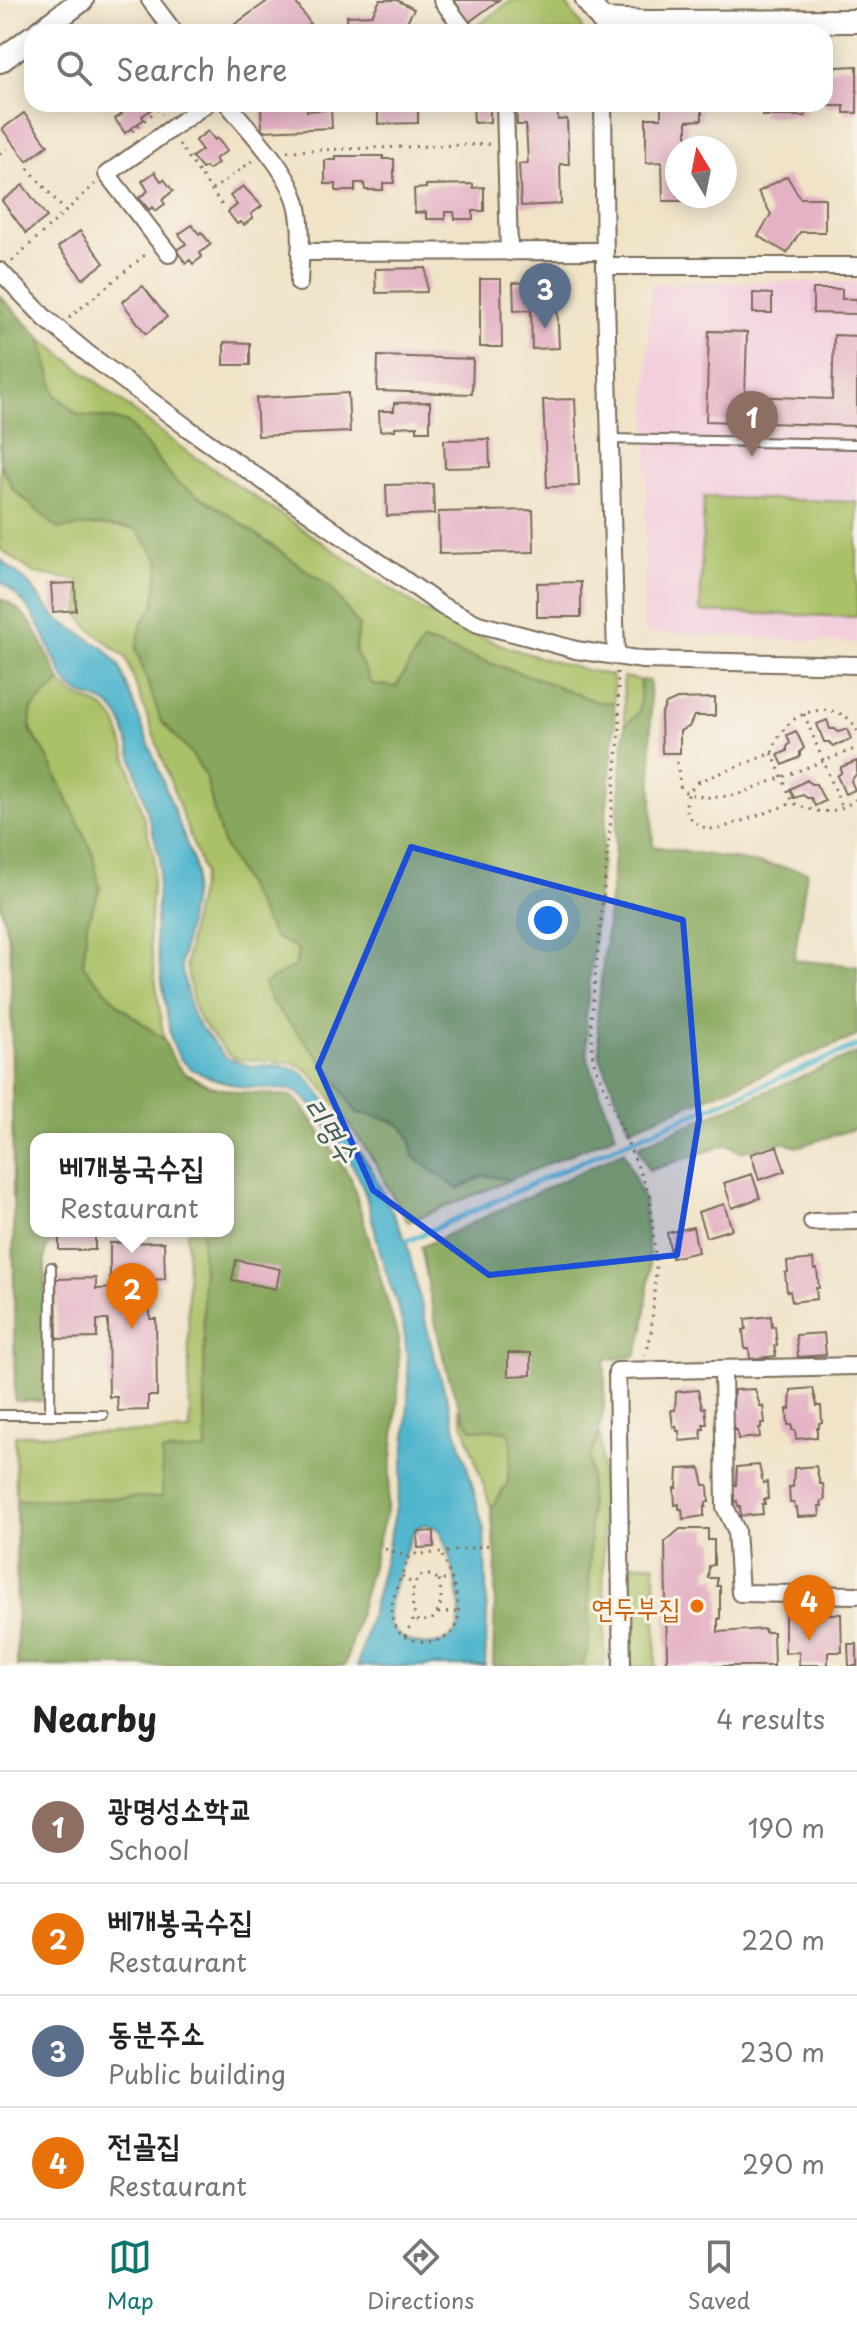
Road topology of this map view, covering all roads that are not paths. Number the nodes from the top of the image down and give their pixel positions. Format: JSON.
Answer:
{"nodes":[{"id":1,"x":82,"y":0,"type":"edge"},
{"id":2,"x":150,"y":0,"type":"edge"},
{"id":3,"x":442,"y":0,"type":"edge"},
{"id":4,"x":587,"y":0,"type":"edge"},
{"id":5,"x":857,"y":21,"type":"edge"},
{"id":6,"x":50,"y":24,"type":"edge"},
{"id":7,"x":168,"y":24,"type":"edge"},
{"id":8,"x":460,"y":24,"type":"edge"},
{"id":9,"x":601,"y":24,"type":"edge"},
{"id":10,"x":625,"y":24,"type":"edge"},
{"id":11,"x":24,"y":43,"type":"edge"},
{"id":12,"x":0,"y":61,"type":"edge"},
{"id":13,"x":195,"y":112,"type":"edge"},
{"id":14,"x":234,"y":112,"type":"edge"},
{"id":15,"x":505,"y":112,"type":"edge"},
{"id":16,"x":603,"y":112,"type":"edge"},
{"id":17,"x":164,"y":248,"type":"road end"},
{"id":18,"x":300,"y":252,"type":"junction"},
{"id":19,"x":509,"y":252,"type":"junction"},
{"id":20,"x":605,"y":258,"type":"junction"},
{"id":21,"x":857,"y":266,"type":"edge"},
{"id":22,"x":0,"y":271,"type":"edge"},
{"id":23,"x":299,"y":283,"type":"dead end"},
{"id":24,"x":610,"y":439,"type":"junction"},
{"id":25,"x":857,"y":444,"type":"edge"},
{"id":26,"x":616,"y":655,"type":"junction"},
{"id":27,"x":857,"y":665,"type":"edge"},
{"id":28,"x":857,"y":1221,"type":"edge"},
{"id":29,"x":812,"y":1222,"type":"dead end"},
{"id":30,"x":51,"y":1267,"type":"dead end"},
{"id":31,"x":857,"y":1366,"type":"edge"},
{"id":32,"x":723,"y":1369,"type":"junction"},
{"id":33,"x":0,"y":1415,"type":"edge"},
{"id":34,"x":50,"y":1415,"type":"junction"},
{"id":35,"x":103,"y":1415,"type":"dead end"},
{"id":36,"x":857,"y":1595,"type":"edge"},
{"id":37,"x":622,"y":1666,"type":"edge"}],
"edges":[{"from":1,"to":6,"type":"main road"},
{"from":2,"to":7,"type":"street"},
{"from":3,"to":8,"type":"street"},
{"from":4,"to":9,"type":"main road"},
{"from":5,"to":10,"type":"main road"},
{"from":11,"to":12,"type":"main road"},
{"from":13,"to":17,"type":"street"},
{"from":14,"to":18,"type":"street"},
{"from":15,"to":19,"type":"street"},
{"from":16,"to":20,"type":"street"},
{"from":18,"to":19,"type":"street"},
{"from":18,"to":23,"type":"street"},
{"from":19,"to":20,"type":"street"},
{"from":20,"to":21,"type":"street"},
{"from":20,"to":24,"type":"street"},
{"from":22,"to":26,"type":"street"},
{"from":24,"to":25,"type":"lane"},
{"from":24,"to":26,"type":"street"},
{"from":26,"to":27,"type":"street"},
{"from":28,"to":29,"type":"street"},
{"from":30,"to":34,"type":"lane"},
{"from":31,"to":32,"type":"street"},
{"from":32,"to":36,"type":"street"},
{"from":32,"to":37,"type":"street"},
{"from":33,"to":34,"type":"lane"},
{"from":34,"to":35,"type":"lane"}]}
